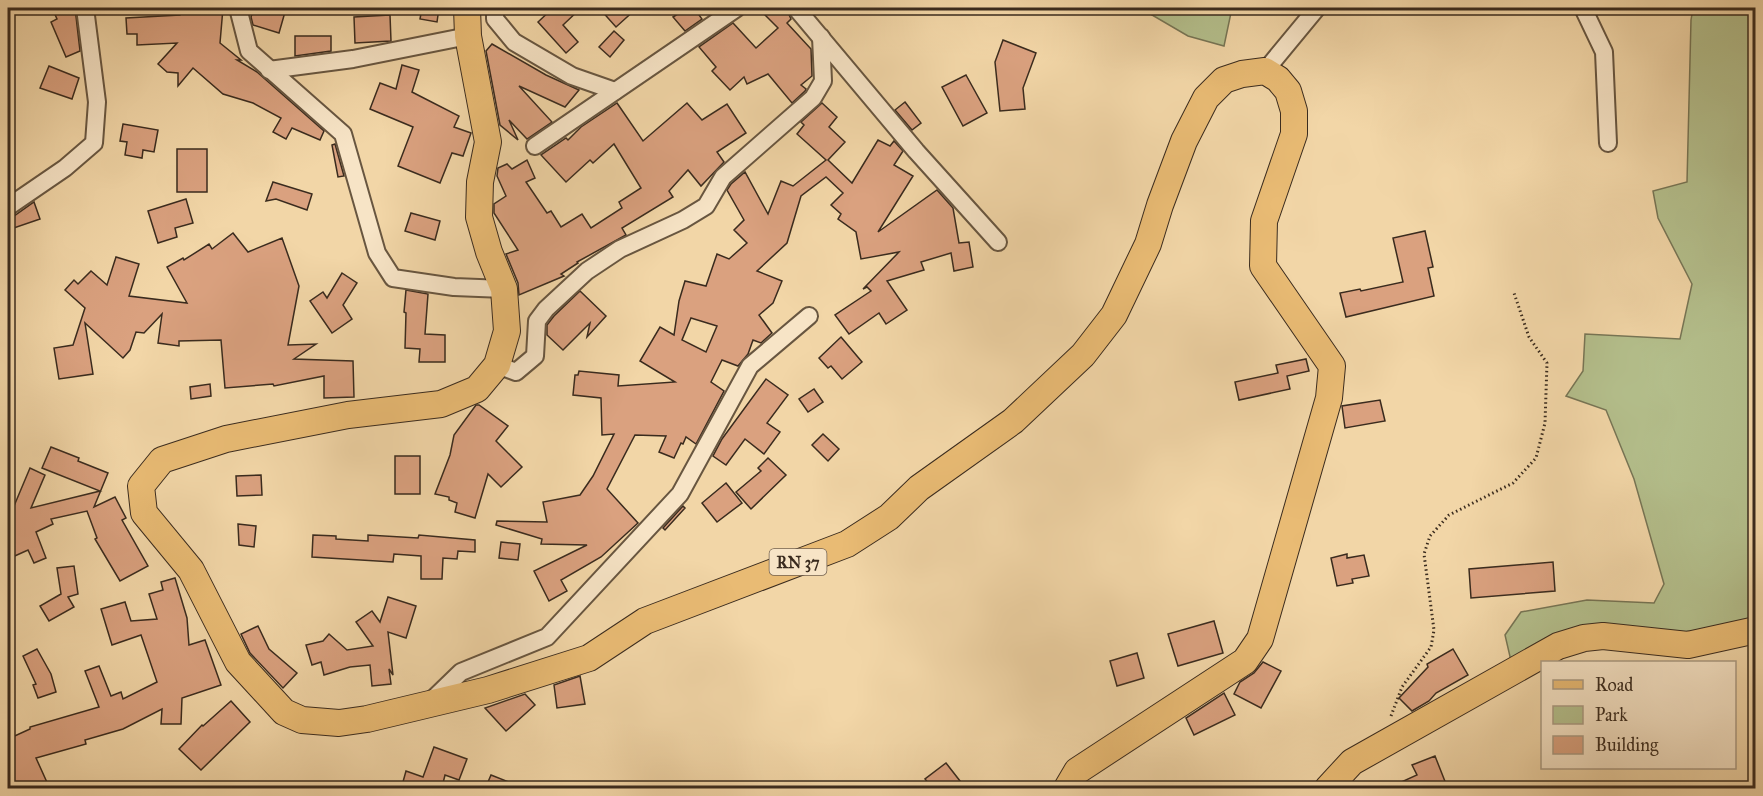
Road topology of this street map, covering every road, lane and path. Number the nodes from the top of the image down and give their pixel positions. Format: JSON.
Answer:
{"nodes":[{"id":1,"x":85,"y":8,"type":"edge"},
{"id":2,"x":238,"y":8,"type":"edge"},
{"id":3,"x":467,"y":8,"type":"edge"},
{"id":4,"x":495,"y":8,"type":"edge"},
{"id":5,"x":737,"y":8,"type":"edge"},
{"id":6,"x":796,"y":8,"type":"edge"},
{"id":7,"x":1317,"y":8,"type":"edge"},
{"id":8,"x":1583,"y":8,"type":"edge"},
{"id":9,"x":468,"y":36,"type":"junction"},
{"id":10,"x":821,"y":37,"type":"junction"},
{"id":11,"x":269,"y":70,"type":"junction"},
{"id":12,"x":1265,"y":71,"type":"junction"},
{"id":13,"x":615,"y":91,"type":"junction"},
{"id":14,"x":1608,"y":143,"type":"dead end"},
{"id":15,"x":535,"y":146,"type":"dead end"},
{"id":16,"x":8,"y":207,"type":"edge"},
{"id":17,"x":998,"y":242,"type":"dead end"},
{"id":18,"x":504,"y":289,"type":"junction"},
{"id":19,"x":1514,"y":293,"type":"dead end"},
{"id":20,"x":809,"y":316,"type":"dead end"},
{"id":21,"x":497,"y":365,"type":"junction"},
{"id":22,"x":1755,"y":630,"type":"edge"},
{"id":23,"x":429,"y":704,"type":"junction"},
{"id":24,"x":1389,"y":721,"type":"dead end"},
{"id":25,"x":1067,"y":789,"type":"edge"},
{"id":26,"x":1328,"y":789,"type":"edge"}],
"edges":[{"from":1,"to":16,"type":"street"},
{"from":2,"to":11,"type":"street"},
{"from":3,"to":9,"type":"main road","number":"RN 37"},
{"from":4,"to":13,"type":"street"},
{"from":5,"to":13,"type":"street"},
{"from":6,"to":10,"type":"street"},
{"from":7,"to":12,"type":"street"},
{"from":8,"to":14,"type":"street"},
{"from":9,"to":11,"type":"street"},
{"from":9,"to":18,"type":"main road","number":"RN 37"},
{"from":10,"to":17,"type":"street"},
{"from":10,"to":21,"type":"street"},
{"from":11,"to":18,"type":"street"},
{"from":12,"to":23,"type":"main road","number":"RN 37"},
{"from":12,"to":25,"type":"main road"},
{"from":13,"to":15,"type":"street"},
{"from":18,"to":21,"type":"main road","number":"RN 37"},
{"from":19,"to":24,"type":"path"},
{"from":20,"to":23,"type":"street"},
{"from":21,"to":23,"type":"main road","number":"RN 37"},
{"from":22,"to":26,"type":"main road"}]}
